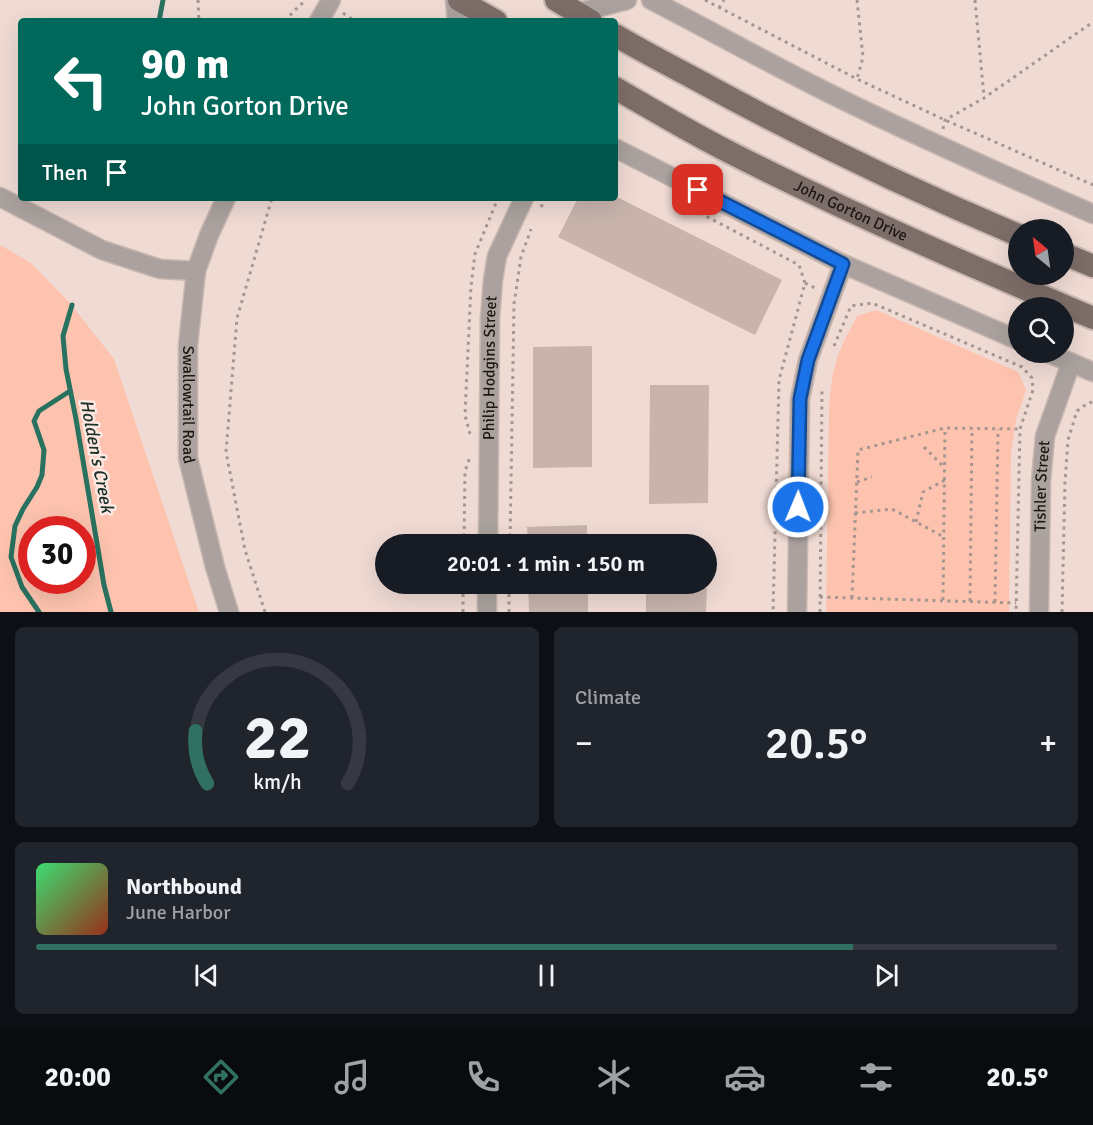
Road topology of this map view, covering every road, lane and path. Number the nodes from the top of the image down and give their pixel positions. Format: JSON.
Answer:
{"nodes":[{"id":1,"x":198,"y":0,"type":"edge"},
{"id":2,"x":306,"y":0,"type":"edge"},
{"id":3,"x":331,"y":0,"type":"edge"},
{"id":4,"x":457,"y":0,"type":"edge"},
{"id":5,"x":556,"y":0,"type":"edge"},
{"id":6,"x":627,"y":0,"type":"edge"},
{"id":7,"x":651,"y":0,"type":"edge"},
{"id":8,"x":705,"y":0,"type":"edge"},
{"id":9,"x":724,"y":0,"type":"edge"},
{"id":10,"x":857,"y":0,"type":"edge"},
{"id":11,"x":975,"y":0,"type":"edge"},
{"id":12,"x":719,"y":8,"type":"junction"},
{"id":13,"x":584,"y":17,"type":"edge"},
{"id":14,"x":199,"y":18,"type":"edge"},
{"id":15,"x":288,"y":18,"type":"edge"},
{"id":16,"x":321,"y":18,"type":"edge"},
{"id":17,"x":457,"y":18,"type":"edge"},
{"id":18,"x":490,"y":18,"type":"edge"},
{"id":19,"x":1093,"y":22,"type":"edge"},
{"id":20,"x":618,"y":37,"type":"edge"},
{"id":21,"x":857,"y":79,"type":"junction"},
{"id":22,"x":618,"y":90,"type":"edge"},
{"id":23,"x":984,"y":98,"type":"junction"},
{"id":24,"x":945,"y":120,"type":"junction"},
{"id":25,"x":618,"y":150,"type":"edge"},
{"id":26,"x":1093,"y":185,"type":"edge"},
{"id":27,"x":0,"y":197,"type":"edge"},
{"id":28,"x":225,"y":201,"type":"edge"},
{"id":29,"x":271,"y":201,"type":"edge"},
{"id":30,"x":523,"y":201,"type":"edge"},
{"id":31,"x":544,"y":201,"type":"edge"},
{"id":32,"x":697,"y":212,"type":"dead end"},
{"id":33,"x":536,"y":214,"type":"dead end"},
{"id":34,"x":1093,"y":214,"type":"edge"},
{"id":35,"x":532,"y":225,"type":"dead end"},
{"id":36,"x":1008,"y":231,"type":"edge"},
{"id":37,"x":1074,"y":258,"type":"edge"},
{"id":38,"x":843,"y":264,"type":"junction"},
{"id":39,"x":1093,"y":266,"type":"edge"},
{"id":40,"x":196,"y":271,"type":"junction"},
{"id":41,"x":1093,"y":318,"type":"edge"},
{"id":42,"x":1008,"y":336,"type":"edge"},
{"id":43,"x":833,"y":349,"type":"dead end"},
{"id":44,"x":1071,"y":363,"type":"joint"},
{"id":45,"x":1093,"y":372,"type":"edge"},
{"id":46,"x":822,"y":385,"type":"dead end"},
{"id":47,"x":1093,"y":402,"type":"edge"},
{"id":48,"x":945,"y":428,"type":"junction"},
{"id":49,"x":972,"y":428,"type":"junction"},
{"id":50,"x":998,"y":429,"type":"junction"},
{"id":51,"x":1020,"y":429,"type":"junction"},
{"id":52,"x":924,"y":447,"type":"dead end"},
{"id":53,"x":945,"y":468,"type":"junction"},
{"id":54,"x":872,"y":477,"type":"dead end"},
{"id":55,"x":945,"y":480,"type":"junction"},
{"id":56,"x":856,"y":482,"type":"junction"},
{"id":57,"x":855,"y":513,"type":"junction"},
{"id":58,"x":916,"y":522,"type":"junction"},
{"id":59,"x":488,"y":534,"type":"edge"},
{"id":60,"x":510,"y":534,"type":"edge"},
{"id":61,"x":944,"y":537,"type":"junction"},
{"id":62,"x":464,"y":594,"type":"edge"},
{"id":63,"x":487,"y":594,"type":"edge"},
{"id":64,"x":509,"y":594,"type":"edge"},
{"id":65,"x":820,"y":597,"type":"junction"},
{"id":66,"x":852,"y":598,"type":"junction"},
{"id":67,"x":943,"y":601,"type":"junction"},
{"id":68,"x":969,"y":602,"type":"junction"},
{"id":69,"x":995,"y":602,"type":"junction"},
{"id":70,"x":1016,"y":603,"type":"junction"},
{"id":71,"x":229,"y":612,"type":"edge"},
{"id":72,"x":266,"y":612,"type":"edge"},
{"id":73,"x":463,"y":612,"type":"edge"},
{"id":74,"x":486,"y":612,"type":"edge"},
{"id":75,"x":509,"y":612,"type":"edge"},
{"id":76,"x":773,"y":612,"type":"edge"},
{"id":77,"x":796,"y":612,"type":"edge"},
{"id":78,"x":820,"y":612,"type":"edge"},
{"id":79,"x":1016,"y":612,"type":"edge"},
{"id":80,"x":1039,"y":612,"type":"edge"},
{"id":81,"x":1062,"y":612,"type":"edge"}],
"edges":[{"from":1,"to":14,"type":"path"},
{"from":2,"to":15,"type":"path"},
{"from":3,"to":16,"type":"street"},
{"from":4,"to":17,"type":"street"},
{"from":4,"to":18,"type":"main road"},
{"from":5,"to":13,"type":"main road"},
{"from":6,"to":13,"type":"street"},
{"from":7,"to":34,"type":"street"},
{"from":8,"to":12,"type":"path"},
{"from":9,"to":12,"type":"path"},
{"from":10,"to":21,"type":"path"},
{"from":11,"to":23,"type":"path"},
{"from":12,"to":21,"type":"path"},
{"from":19,"to":23,"type":"path"},
{"from":20,"to":36,"type":"main road"},
{"from":21,"to":24,"type":"path"},
{"from":22,"to":41,"type":"main road","name":"John Gorton Drive"},
{"from":23,"to":24,"type":"path"},
{"from":24,"to":26,"type":"path"},
{"from":25,"to":38,"type":"street"},
{"from":27,"to":40,"type":"street"},
{"from":28,"to":40,"type":"street","name":"Swallowtail Road"},
{"from":29,"to":72,"type":"path"},
{"from":30,"to":59,"type":"street","name":"Philip Hodgins Street"},
{"from":31,"to":33,"type":"path"},
{"from":32,"to":76,"type":"path"},
{"from":35,"to":60,"type":"path"},
{"from":37,"to":39,"type":"main road"},
{"from":38,"to":42,"type":"street"},
{"from":38,"to":77,"type":"street"},
{"from":40,"to":71,"type":"street","name":"Swallowtail Road"},
{"from":43,"to":51,"type":"path"},
{"from":44,"to":45,"type":"street"},
{"from":44,"to":80,"type":"street","name":"Tishler Street"},
{"from":46,"to":65,"type":"path"},
{"from":47,"to":81,"type":"path"},
{"from":48,"to":49,"type":"path"},
{"from":48,"to":53,"type":"path"},
{"from":48,"to":56,"type":"path"},
{"from":49,"to":50,"type":"path"},
{"from":49,"to":68,"type":"path"},
{"from":50,"to":51,"type":"path"},
{"from":50,"to":69,"type":"path"},
{"from":51,"to":70,"type":"path"},
{"from":52,"to":53,"type":"path"},
{"from":53,"to":55,"type":"path"},
{"from":54,"to":56,"type":"path"},
{"from":55,"to":58,"type":"path"},
{"from":55,"to":61,"type":"path"},
{"from":56,"to":57,"type":"path"},
{"from":57,"to":58,"type":"path"},
{"from":57,"to":66,"type":"path"},
{"from":58,"to":61,"type":"path"},
{"from":61,"to":67,"type":"path"},
{"from":62,"to":73,"type":"path"},
{"from":63,"to":74,"type":"street"},
{"from":64,"to":75,"type":"path"},
{"from":65,"to":66,"type":"path"},
{"from":65,"to":78,"type":"path"},
{"from":66,"to":67,"type":"path"},
{"from":67,"to":68,"type":"path"},
{"from":68,"to":69,"type":"path"},
{"from":69,"to":70,"type":"path"},
{"from":70,"to":79,"type":"path"}]}
